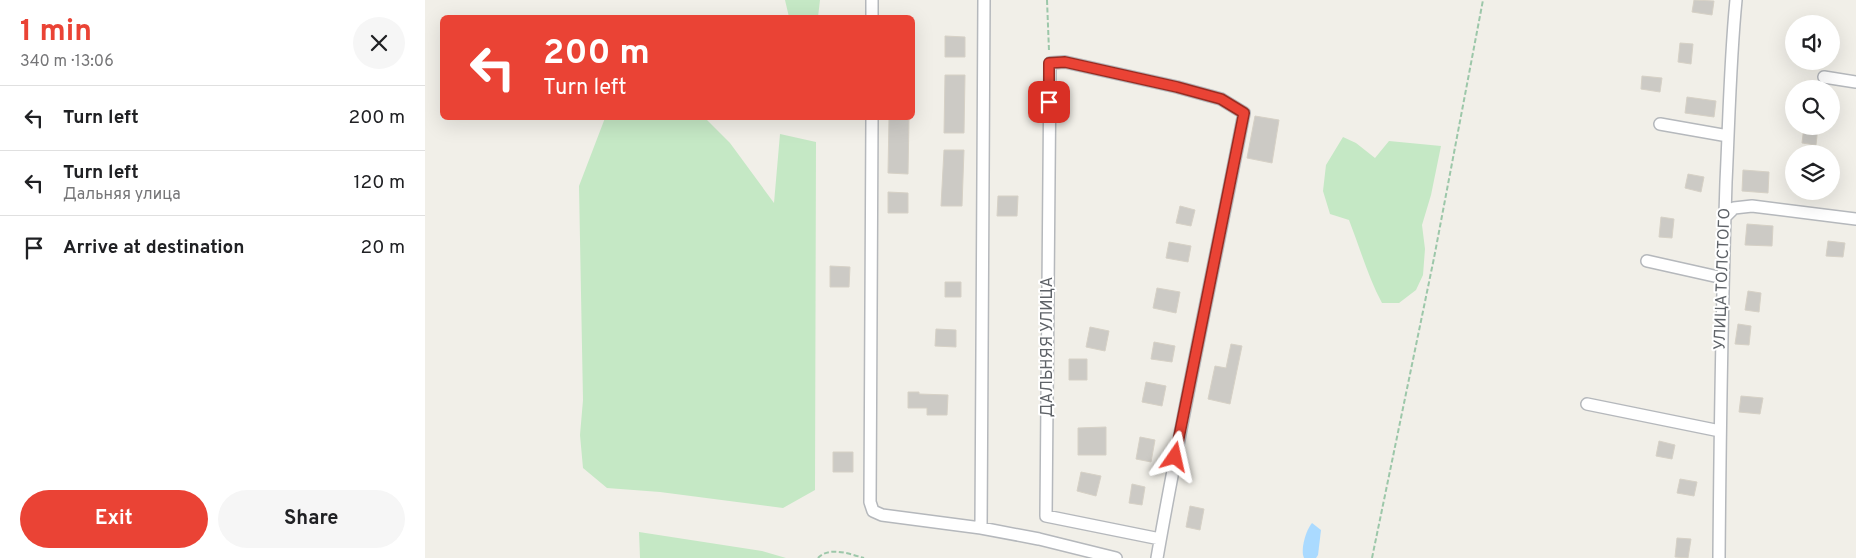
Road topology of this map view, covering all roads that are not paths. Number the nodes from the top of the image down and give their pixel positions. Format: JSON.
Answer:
{"nodes":[{"id":1,"x":872,"y":0,"type":"edge"},
{"id":2,"x":985,"y":0,"type":"edge"},
{"id":3,"x":1736,"y":0,"type":"edge"},
{"id":4,"x":872,"y":15,"type":"edge"},
{"id":5,"x":1824,"y":78,"type":"dead end"},
{"id":6,"x":1856,"y":82,"type":"edge"},
{"id":7,"x":872,"y":120,"type":"edge"},
{"id":8,"x":1660,"y":124,"type":"dead end"},
{"id":9,"x":1728,"y":136,"type":"junction"},
{"id":10,"x":1725,"y":217,"type":"junction"},
{"id":11,"x":1856,"y":219,"type":"edge"},
{"id":12,"x":1647,"y":261,"type":"dead end"},
{"id":13,"x":1723,"y":278,"type":"junction"},
{"id":14,"x":1587,"y":404,"type":"dead end"},
{"id":15,"x":1720,"y":431,"type":"junction"},
{"id":16,"x":981,"y":528,"type":"junction"},
{"id":17,"x":1160,"y":539,"type":"junction"},
{"id":18,"x":1116,"y":558,"type":"edge"},
{"id":19,"x":1157,"y":558,"type":"edge"},
{"id":20,"x":1719,"y":558,"type":"edge"}],
"edges":[{"from":1,"to":4,"type":"street"},
{"from":2,"to":16,"type":"street"},
{"from":3,"to":9,"type":"street","name":"УЛИЦА ТОЛСТОГО"},
{"from":5,"to":6,"type":"street"},
{"from":7,"to":16,"type":"street"},
{"from":8,"to":9,"type":"street"},
{"from":9,"to":10,"type":"street","name":"УЛИЦА ТОЛСТОГО"},
{"from":10,"to":11,"type":"street"},
{"from":10,"to":13,"type":"street","name":"УЛИЦА ТОЛСТОГО"},
{"from":12,"to":13,"type":"street"},
{"from":13,"to":15,"type":"street","name":"УЛИЦА ТОЛСТОГО"},
{"from":14,"to":15,"type":"street"},
{"from":15,"to":20,"type":"street","name":"УЛИЦА ТОЛСТОГО"},
{"from":16,"to":18,"type":"street"},
{"from":17,"to":17,"type":"street","name":"ДАЛЬНЯЯ УЛИЦА"},
{"from":17,"to":19,"type":"street"}]}
